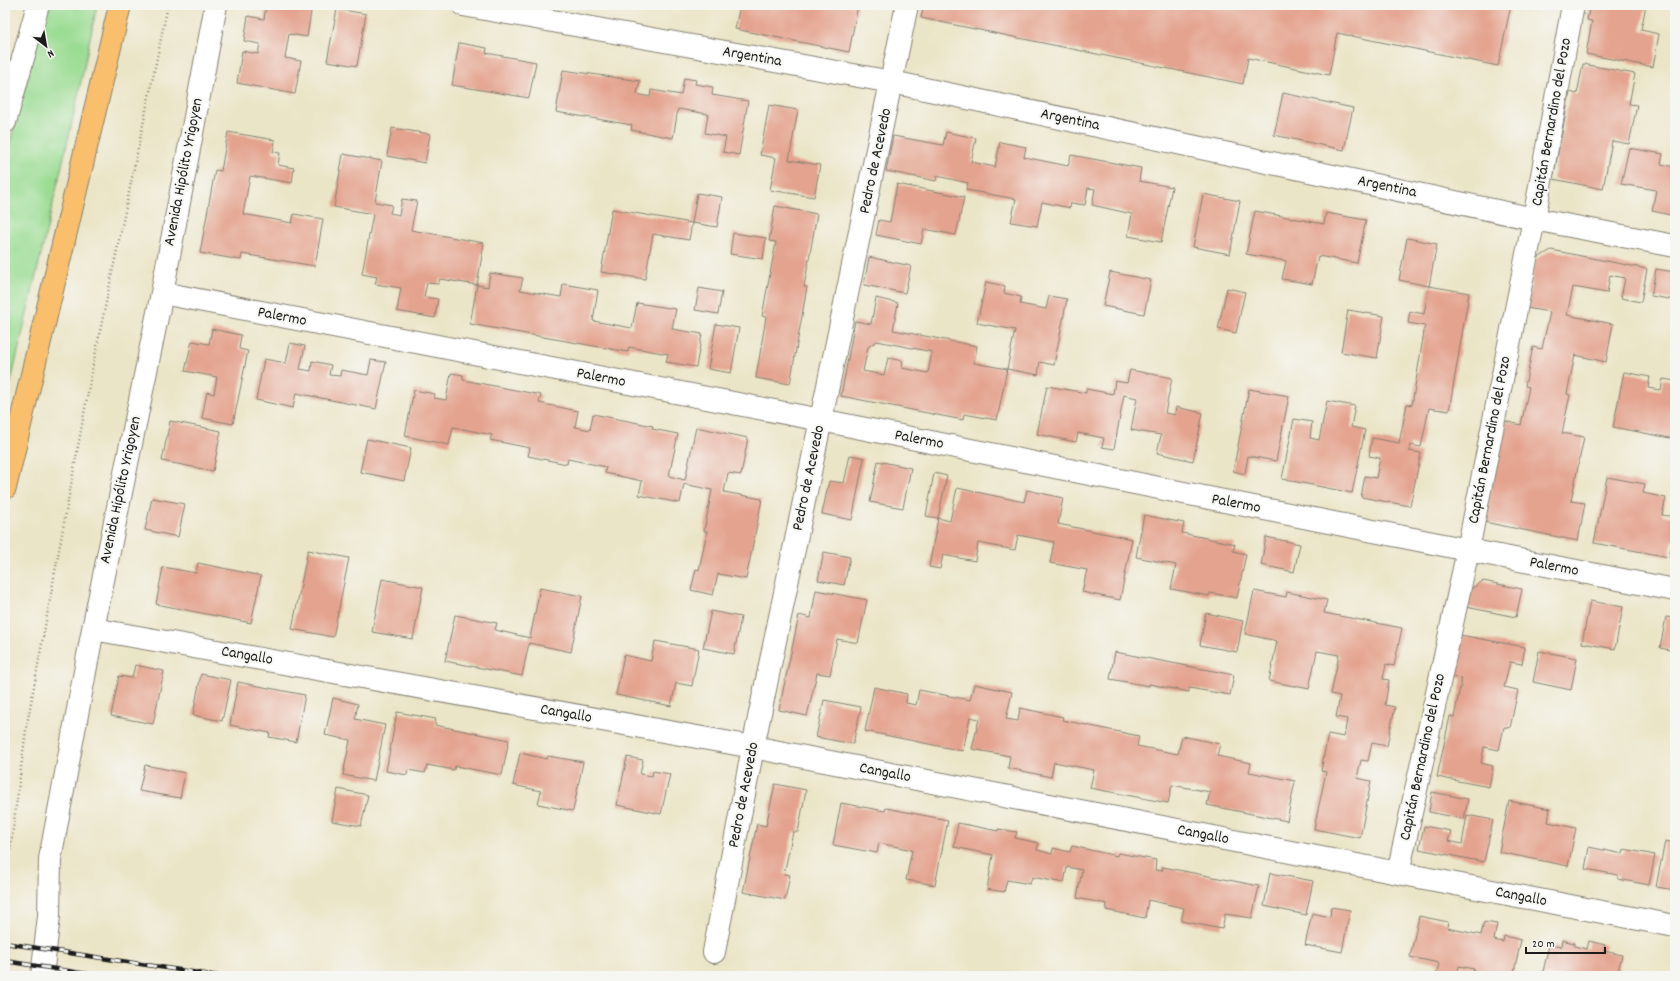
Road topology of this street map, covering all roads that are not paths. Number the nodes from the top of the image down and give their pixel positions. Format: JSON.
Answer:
{"nodes":[{"id":1,"x":38,"y":5,"type":"edge"},
{"id":2,"x":120,"y":5,"type":"edge"},
{"id":3,"x":216,"y":5,"type":"edge"},
{"id":4,"x":463,"y":5,"type":"edge"},
{"id":5,"x":907,"y":5,"type":"edge"},
{"id":6,"x":1573,"y":5,"type":"edge"},
{"id":7,"x":892,"y":82,"type":"junction"},
{"id":8,"x":5,"y":122,"type":"edge"},
{"id":9,"x":1534,"y":219,"type":"junction"},
{"id":10,"x":1675,"y":246,"type":"edge"},
{"id":11,"x":162,"y":293,"type":"junction"},
{"id":12,"x":821,"y":420,"type":"junction"},
{"id":13,"x":5,"y":488,"type":"edge"},
{"id":14,"x":1468,"y":550,"type":"junction"},
{"id":15,"x":1675,"y":590,"type":"edge"},
{"id":16,"x":93,"y":629,"type":"junction"},
{"id":17,"x":753,"y":747,"type":"junction"},
{"id":18,"x":1398,"y":874,"type":"junction"},
{"id":19,"x":1675,"y":926,"type":"edge"},
{"id":20,"x":714,"y":952,"type":"dead end"},
{"id":21,"x":42,"y":976,"type":"edge"}],
"edges":[{"from":1,"to":8,"type":"street"},
{"from":2,"to":13,"type":"main road"},
{"from":3,"to":11,"type":"street","name":"Avenida Hipólito Yrigoyen"},
{"from":4,"to":7,"type":"street","name":"Argentina"},
{"from":5,"to":7,"type":"street","name":"Pedro de Acevedo"},
{"from":6,"to":9,"type":"street","name":"Capitán Bernardino del Pozo"},
{"from":7,"to":9,"type":"street","name":"Argentina"},
{"from":7,"to":12,"type":"street","name":"Pedro de Acevedo"},
{"from":9,"to":10,"type":"street","name":"Argentina"},
{"from":9,"to":14,"type":"street","name":"Capitán Bernardino del Pozo"},
{"from":11,"to":12,"type":"street","name":"Palermo"},
{"from":11,"to":16,"type":"street","name":"Avenida Hipólito Yrigoyen"},
{"from":12,"to":14,"type":"street","name":"Palermo"},
{"from":12,"to":17,"type":"street","name":"Pedro de Acevedo"},
{"from":14,"to":15,"type":"street","name":"Palermo"},
{"from":14,"to":18,"type":"street","name":"Capitán Bernardino del Pozo"},
{"from":16,"to":17,"type":"street","name":"Cangallo"},
{"from":16,"to":21,"type":"street","name":"Avenida Hipólito Yrigoyen"},
{"from":17,"to":18,"type":"street","name":"Cangallo"},
{"from":17,"to":20,"type":"street","name":"Pedro de Acevedo"},
{"from":18,"to":19,"type":"street","name":"Cangallo"}]}
